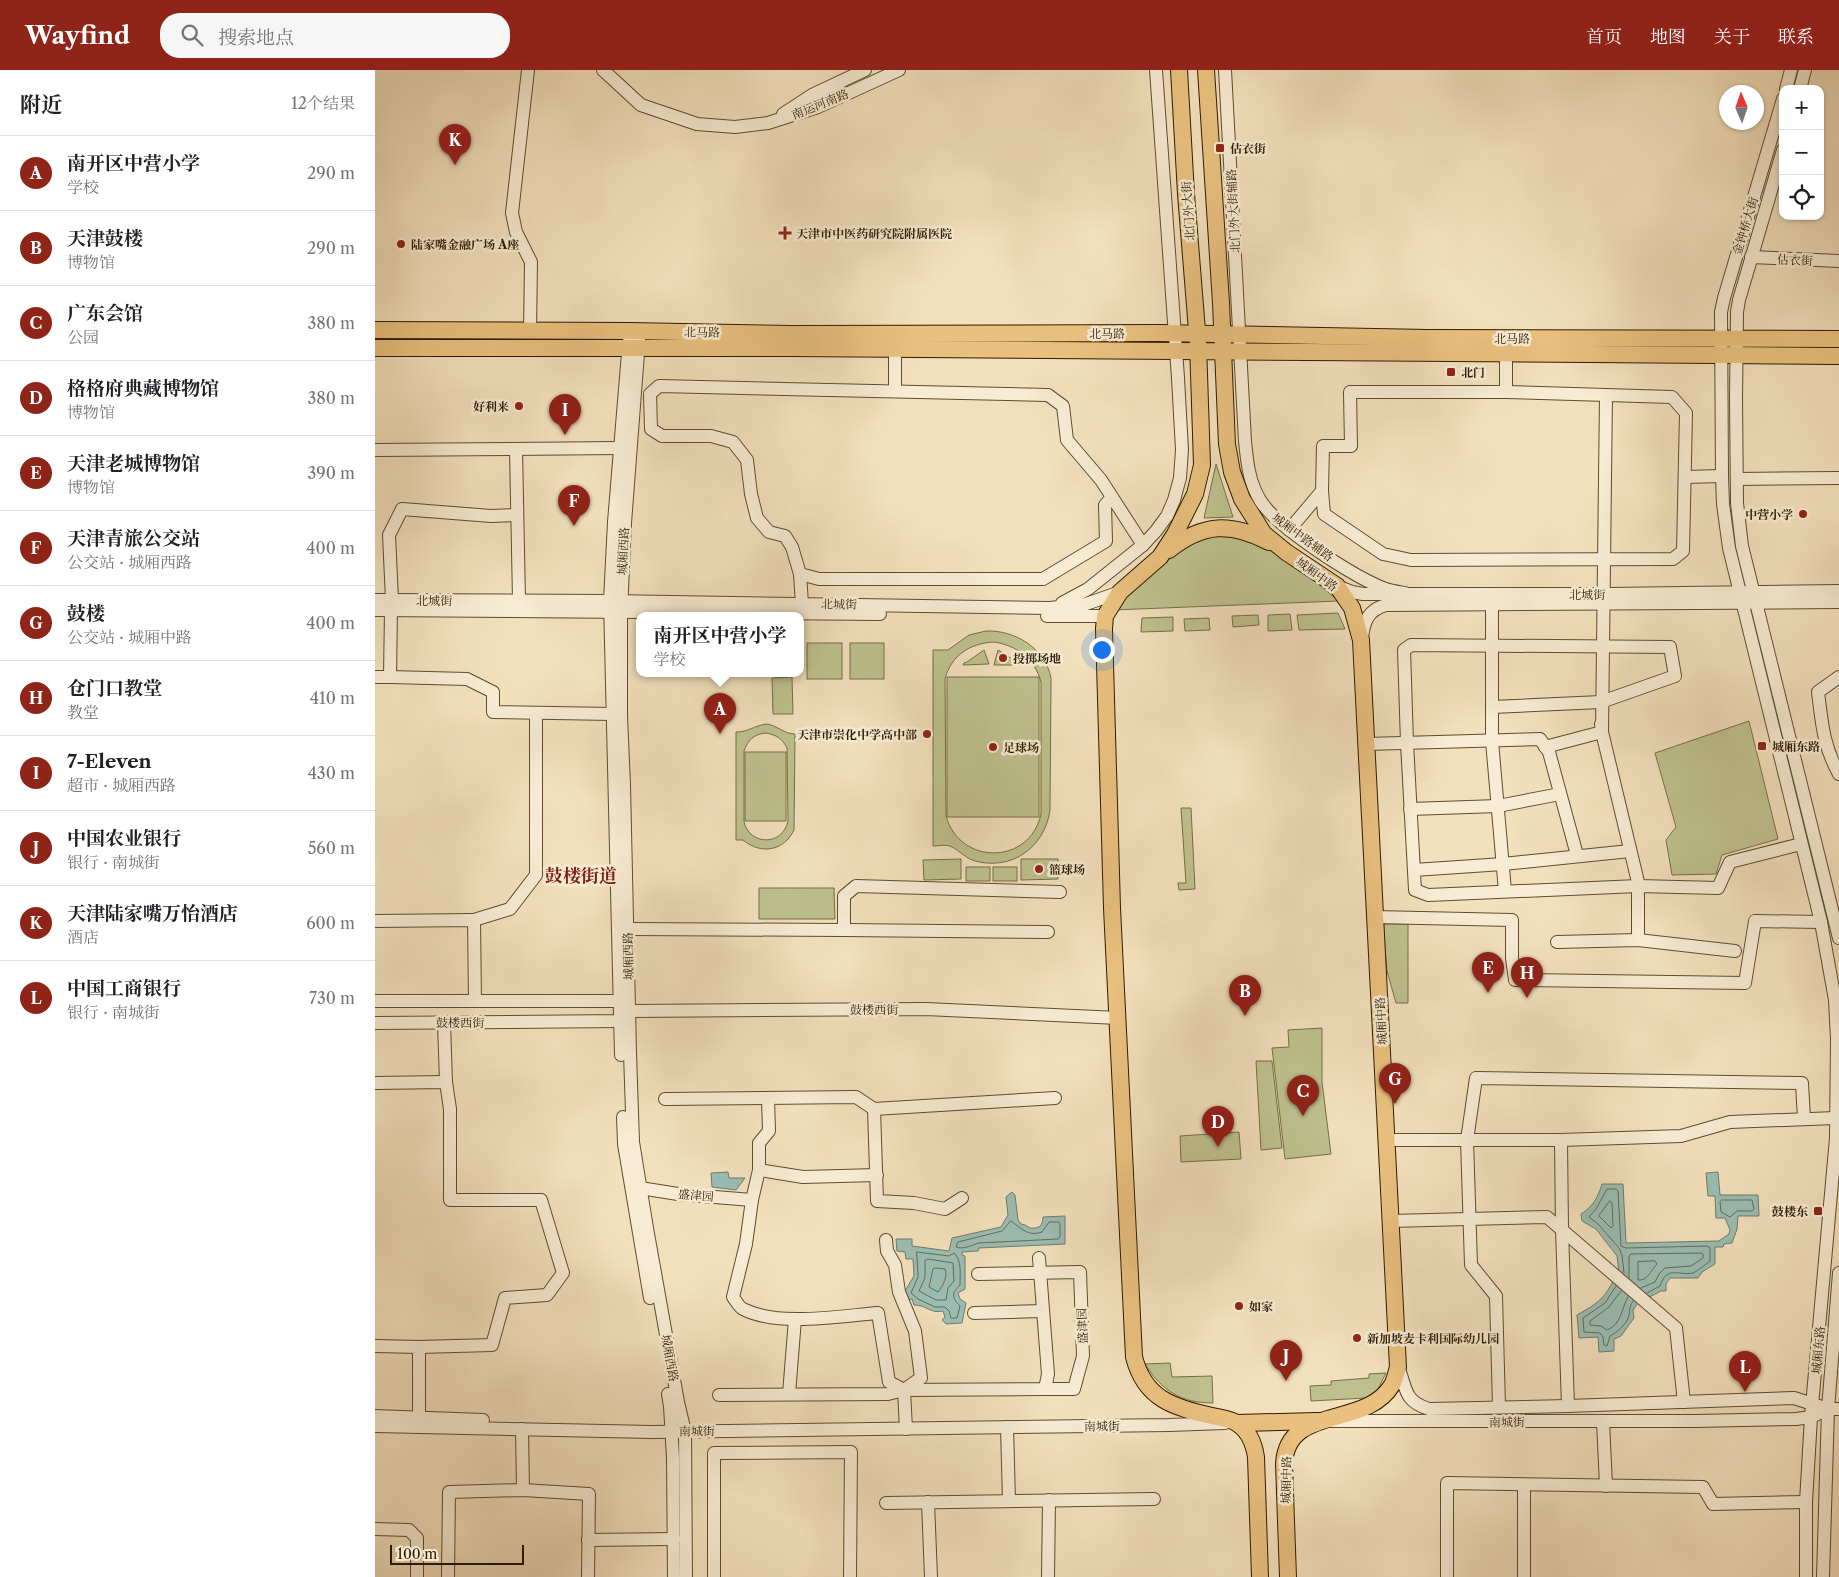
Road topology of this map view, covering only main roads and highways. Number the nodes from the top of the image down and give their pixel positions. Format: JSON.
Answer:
{"nodes":[{"id":1,"x":1179,"y":70,"type":"edge"},
{"id":2,"x":1206,"y":70,"type":"edge"},
{"id":3,"x":375,"y":330,"type":"edge"},
{"id":4,"x":1197,"y":334,"type":"junction"},
{"id":5,"x":1223,"y":334,"type":"junction"},
{"id":6,"x":1839,"y":339,"type":"edge"},
{"id":7,"x":1554,"y":346,"type":"junction"},
{"id":8,"x":375,"y":348,"type":"edge"},
{"id":9,"x":1198,"y":351,"type":"junction"},
{"id":10,"x":1223,"y":351,"type":"junction"},
{"id":11,"x":1839,"y":356,"type":"edge"},
{"id":12,"x":1286,"y":552,"type":"junction"},
{"id":13,"x":1160,"y":557,"type":"junction"},
{"id":14,"x":1321,"y":1421,"type":"junction"},
{"id":15,"x":1237,"y":1422,"type":"junction"},
{"id":16,"x":1260,"y":1577,"type":"edge"},
{"id":17,"x":1288,"y":1577,"type":"edge"}],
"edges":[{"from":1,"to":4,"type":"main road","name":"北门外大街"},
{"from":2,"to":5,"type":"main road"},
{"from":3,"to":4,"type":"main road","name":"北马路"},
{"from":4,"to":5,"type":"main road","name":"北马路"},
{"from":4,"to":9,"type":"main road","name":"北门外大街"},
{"from":5,"to":7,"type":"main road","name":"北马路"},
{"from":5,"to":10,"type":"main road","name":"城厢中路"},
{"from":6,"to":7,"type":"main road","name":"北马路"},
{"from":7,"to":10,"type":"main road","name":"北马路"},
{"from":7,"to":11,"type":"main road","name":"北马路"},
{"from":8,"to":9,"type":"main road","name":"北马路"},
{"from":9,"to":10,"type":"main road","name":"北马路"},
{"from":9,"to":13,"type":"main road","name":"城厢中路"},
{"from":10,"to":12,"type":"main road","name":"城厢中路"},
{"from":12,"to":13,"type":"main road","name":"城厢中路"},
{"from":12,"to":14,"type":"main road","name":"城厢中路"},
{"from":13,"to":15,"type":"main road","name":"城厢中路"},
{"from":14,"to":15,"type":"main road","name":"南城街"},
{"from":14,"to":17,"type":"main road","name":"城厢中路"},
{"from":15,"to":16,"type":"main road"}]}
